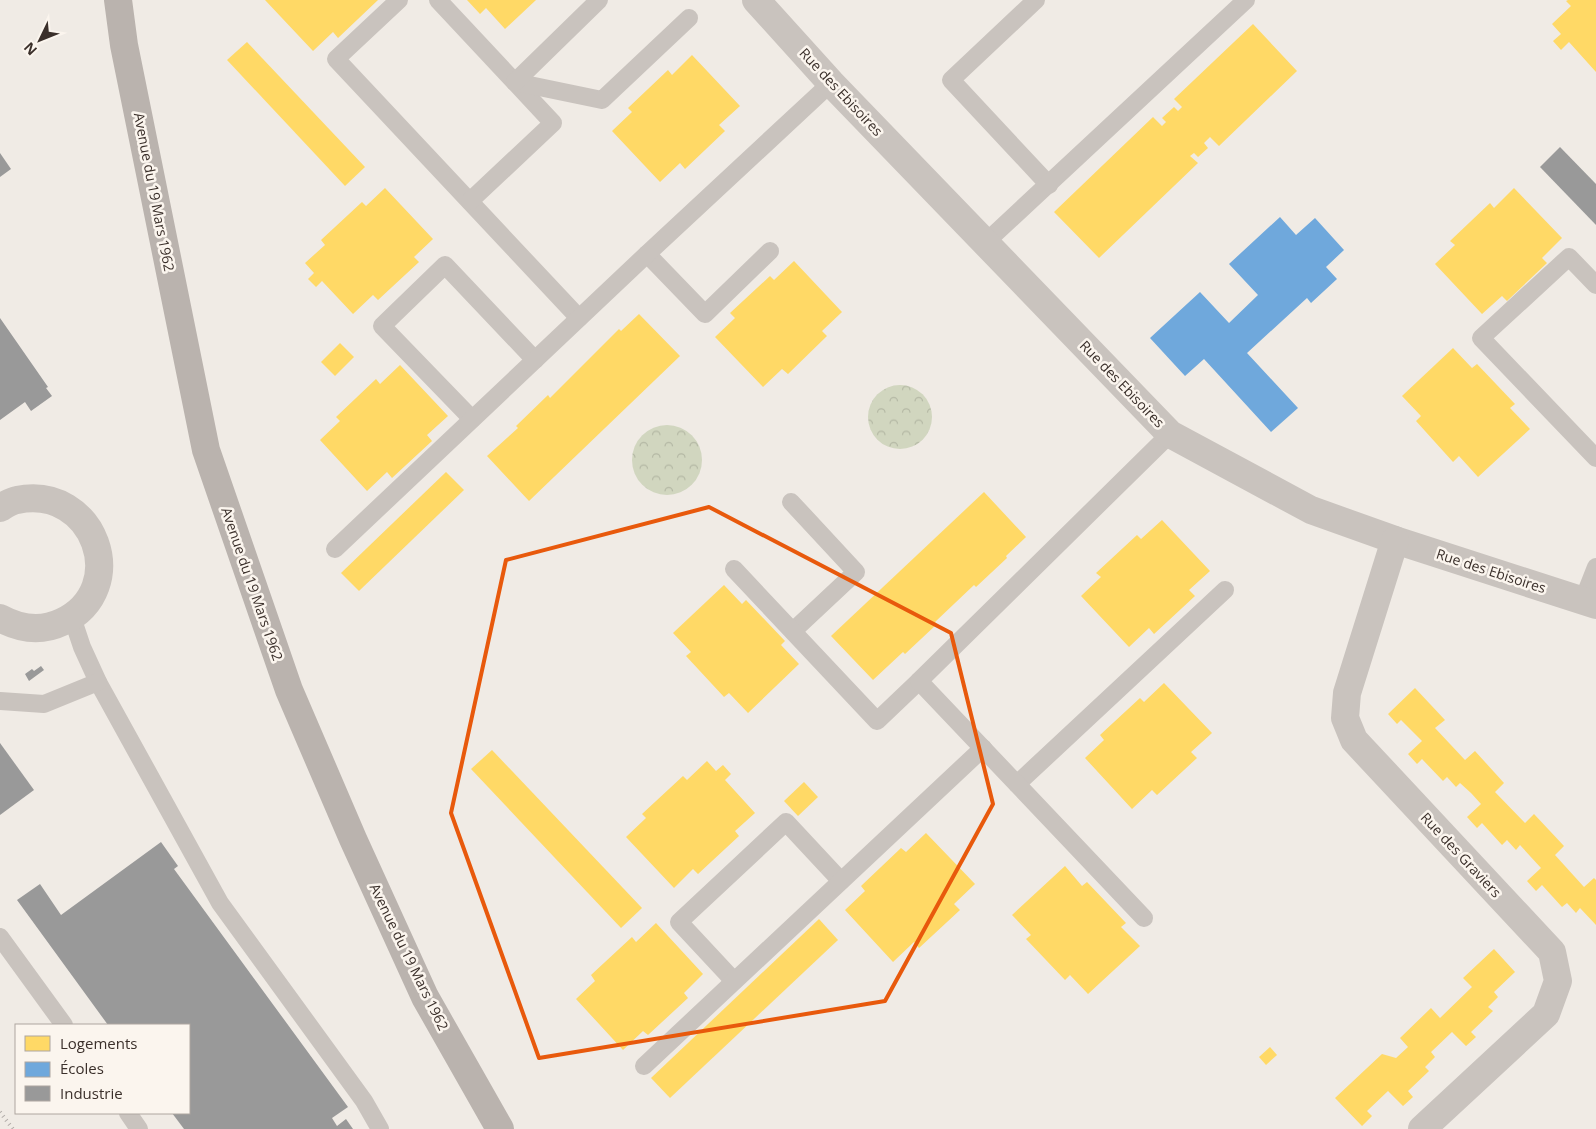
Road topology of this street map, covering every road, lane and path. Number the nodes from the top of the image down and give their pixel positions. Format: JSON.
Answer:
{"nodes":[{"id":1,"x":118,"y":0,"type":"edge"},
{"id":2,"x":398,"y":0,"type":"edge"},
{"id":3,"x":438,"y":0,"type":"edge"},
{"id":4,"x":599,"y":0,"type":"edge"},
{"id":5,"x":756,"y":0,"type":"edge"},
{"id":6,"x":1036,"y":0,"type":"edge"},
{"id":7,"x":1246,"y":0,"type":"edge"},
{"id":8,"x":689,"y":18,"type":"dead end"},
{"id":9,"x":515,"y":82,"type":"junction"},
{"id":10,"x":831,"y":83,"type":"junction"},
{"id":11,"x":1049,"y":185,"type":"junction"},
{"id":12,"x":470,"y":201,"type":"junction"},
{"id":13,"x":985,"y":243,"type":"junction"},
{"id":14,"x":770,"y":251,"type":"dead end"},
{"id":15,"x":647,"y":254,"type":"junction"},
{"id":16,"x":1596,"y":285,"type":"edge"},
{"id":17,"x":579,"y":318,"type":"junction"},
{"id":18,"x":535,"y":360,"type":"junction"},
{"id":19,"x":472,"y":419,"type":"junction"},
{"id":20,"x":1170,"y":434,"type":"junction"},
{"id":21,"x":1596,"y":458,"type":"edge"},
{"id":22,"x":791,"y":502,"type":"dead end"},
{"id":23,"x":0,"y":508,"type":"edge"},
{"id":24,"x":1395,"y":540,"type":"junction"},
{"id":25,"x":335,"y":549,"type":"dead end"},
{"id":26,"x":1596,"y":567,"type":"edge"},
{"id":27,"x":734,"y":569,"type":"dead end"},
{"id":28,"x":1225,"y":590,"type":"dead end"},
{"id":29,"x":1590,"y":603,"type":"edge"},
{"id":30,"x":72,"y":617,"type":"junction"},
{"id":31,"x":0,"y":618,"type":"edge"},
{"id":32,"x":793,"y":631,"type":"junction"},
{"id":33,"x":920,"y":680,"type":"junction"},
{"id":34,"x":98,"y":682,"type":"junction"},
{"id":35,"x":0,"y":701,"type":"edge"},
{"id":36,"x":983,"y":748,"type":"junction"},
{"id":37,"x":1018,"y":784,"type":"junction"},
{"id":38,"x":841,"y":881,"type":"junction"},
{"id":39,"x":1144,"y":918,"type":"dead end"},
{"id":40,"x":0,"y":937,"type":"edge"},
{"id":41,"x":734,"y":981,"type":"junction"},
{"id":42,"x":63,"y":1024,"type":"edge"},
{"id":43,"x":644,"y":1066,"type":"dead end"},
{"id":44,"x":129,"y":1114,"type":"edge"},
{"id":45,"x":139,"y":1129,"type":"edge"},
{"id":46,"x":380,"y":1129,"type":"edge"},
{"id":47,"x":500,"y":1129,"type":"edge"},
{"id":48,"x":1422,"y":1129,"type":"edge"}],
"edges":[{"from":1,"to":47,"type":"main road","name":"Avenue du 19 Mars 1962"},
{"from":2,"to":12,"type":"lane"},
{"from":3,"to":9,"type":"lane"},
{"from":4,"to":9,"type":"lane"},
{"from":5,"to":10,"type":"street","name":"Rue des Ebisoires"},
{"from":6,"to":11,"type":"lane"},
{"from":7,"to":11,"type":"lane"},
{"from":8,"to":9,"type":"lane"},
{"from":9,"to":12,"type":"lane"},
{"from":10,"to":13,"type":"street","name":"Rue des Ebisoires"},
{"from":10,"to":15,"type":"lane"},
{"from":11,"to":13,"type":"lane"},
{"from":12,"to":17,"type":"lane"},
{"from":13,"to":20,"type":"street","name":"Rue des Ebisoires"},
{"from":14,"to":15,"type":"lane"},
{"from":15,"to":17,"type":"lane"},
{"from":16,"to":21,"type":"lane"},
{"from":17,"to":18,"type":"lane"},
{"from":18,"to":19,"type":"lane"},
{"from":18,"to":19,"type":"lane"},
{"from":19,"to":25,"type":"lane"},
{"from":20,"to":24,"type":"street","name":"Rue des Ebisoires"},
{"from":20,"to":33,"type":"lane"},
{"from":22,"to":32,"type":"lane"},
{"from":23,"to":30,"type":"street"},
{"from":24,"to":29,"type":"street","name":"Rue des Ebisoires"},
{"from":24,"to":48,"type":"street","name":"Rue des Graviers"},
{"from":26,"to":29,"type":"lane"},
{"from":27,"to":32,"type":"lane"},
{"from":28,"to":37,"type":"lane"},
{"from":30,"to":31,"type":"street"},
{"from":30,"to":34,"type":"lane"},
{"from":32,"to":33,"type":"lane"},
{"from":33,"to":36,"type":"lane"},
{"from":34,"to":35,"type":"lane"},
{"from":34,"to":46,"type":"lane"},
{"from":36,"to":37,"type":"lane"},
{"from":36,"to":38,"type":"lane"},
{"from":37,"to":39,"type":"lane"},
{"from":38,"to":41,"type":"lane"},
{"from":38,"to":41,"type":"lane"},
{"from":40,"to":42,"type":"lane"},
{"from":41,"to":43,"type":"lane"},
{"from":44,"to":45,"type":"lane"}]}
